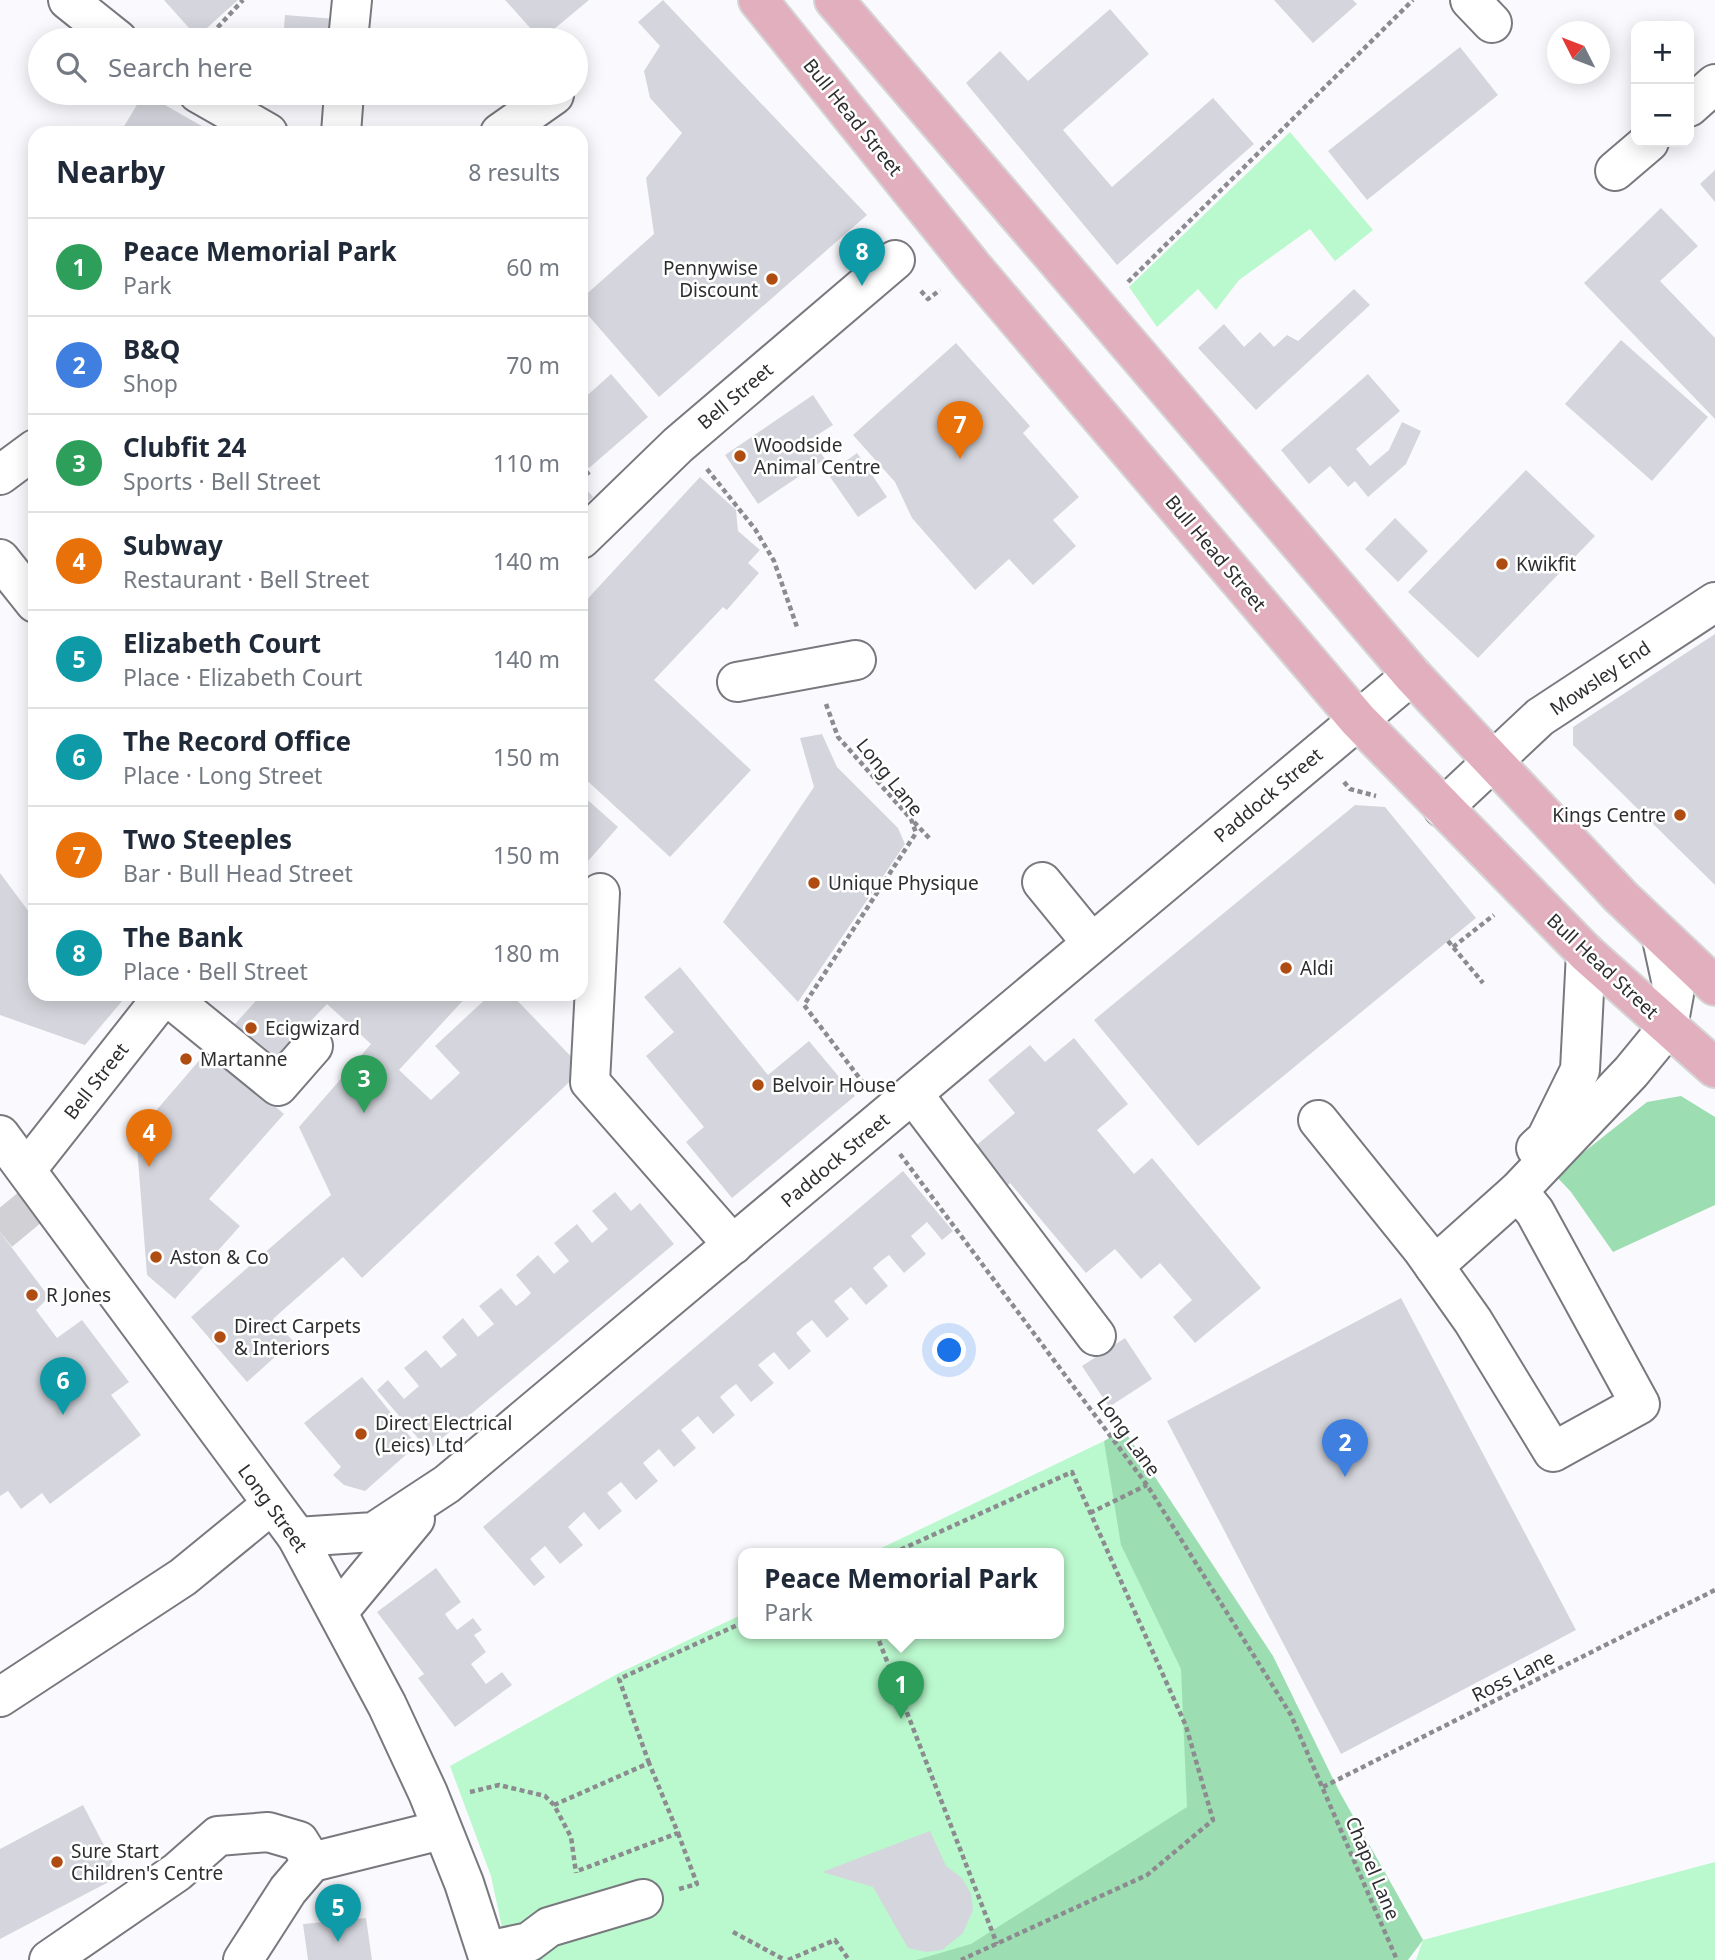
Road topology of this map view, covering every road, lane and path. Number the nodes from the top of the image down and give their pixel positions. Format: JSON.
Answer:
{"nodes":[{"id":1,"x":68,"y":0,"type":"edge"},
{"id":2,"x":243,"y":0,"type":"edge"},
{"id":3,"x":352,"y":0,"type":"edge"},
{"id":4,"x":758,"y":0,"type":"edge"},
{"id":5,"x":834,"y":0,"type":"edge"},
{"id":6,"x":1413,"y":0,"type":"edge"},
{"id":7,"x":103,"y":28,"type":"edge"},
{"id":8,"x":217,"y":28,"type":"edge"},
{"id":9,"x":349,"y":28,"type":"edge"},
{"id":10,"x":1715,"y":84,"type":"edge"},
{"id":11,"x":1694,"y":103,"type":"edge"},
{"id":12,"x":219,"y":105,"type":"edge"},
{"id":13,"x":343,"y":105,"type":"edge"},
{"id":14,"x":540,"y":105,"type":"edge"},
{"id":15,"x":256,"y":126,"type":"edge"},
{"id":16,"x":342,"y":126,"type":"edge"},
{"id":17,"x":510,"y":126,"type":"edge"},
{"id":18,"x":1642,"y":147,"type":"edge"},
{"id":19,"x":1615,"y":171,"type":"dead end"},
{"id":20,"x":895,"y":260,"type":"dead end"},
{"id":21,"x":1099,"y":310,"type":"junction"},
{"id":22,"x":678,"y":445,"type":"junction"},
{"id":23,"x":28,"y":454,"type":"edge"},
{"id":24,"x":0,"y":475,"type":"edge"},
{"id":25,"x":588,"y":531,"type":"edge"},
{"id":26,"x":0,"y":559,"type":"edge"},
{"id":27,"x":28,"y":594,"type":"edge"},
{"id":28,"x":1715,"y":602,"type":"edge"},
{"id":29,"x":856,"y":660,"type":"dead end"},
{"id":30,"x":812,"y":668,"type":"junction"},
{"id":31,"x":1412,"y":675,"type":"junction"},
{"id":32,"x":737,"y":682,"type":"dead end"},
{"id":33,"x":1358,"y":720,"type":"junction"},
{"id":34,"x":1492,"y":762,"type":"junction"},
{"id":35,"x":1443,"y":808,"type":"junction"},
{"id":36,"x":911,"y":819,"type":"junction"},
{"id":37,"x":930,"y":839,"type":"dead end"},
{"id":38,"x":1042,"y":882,"type":"dead end"},
{"id":39,"x":600,"y":893,"type":"dead end"},
{"id":40,"x":1489,"y":919,"type":"dead end"},
{"id":41,"x":1662,"y":939,"type":"junction"},
{"id":42,"x":1448,"y":940,"type":"dead end"},
{"id":43,"x":1091,"y":942,"type":"junction"},
{"id":44,"x":1453,"y":947,"type":"junction"},
{"id":45,"x":1586,"y":953,"type":"junction"},
{"id":46,"x":1483,"y":983,"type":"dead end"},
{"id":47,"x":1715,"y":986,"type":"edge"},
{"id":48,"x":159,"y":1001,"type":"edge"},
{"id":49,"x":174,"y":1001,"type":"edge"},
{"id":50,"x":1668,"y":1027,"type":"junction"},
{"id":51,"x":313,"y":1046,"type":"dead end"},
{"id":52,"x":1715,"y":1068,"type":"edge"},
{"id":53,"x":893,"y":1111,"type":"junction"},
{"id":54,"x":1318,"y":1120,"type":"dead end"},
{"id":55,"x":0,"y":1135,"type":"edge"},
{"id":56,"x":27,"y":1169,"type":"junction"},
{"id":57,"x":1518,"y":1191,"type":"junction"},
{"id":58,"x":733,"y":1245,"type":"junction"},
{"id":59,"x":1428,"y":1257,"type":"junction"},
{"id":60,"x":1096,"y":1336,"type":"dead end"},
{"id":61,"x":447,"y":1484,"type":"junction"},
{"id":62,"x":1147,"y":1485,"type":"junction"},
{"id":63,"x":271,"y":1505,"type":"junction"},
{"id":64,"x":1090,"y":1513,"type":"junction"},
{"id":65,"x":297,"y":1537,"type":"junction"},
{"id":66,"x":904,"y":1548,"type":"edge"},
{"id":67,"x":1715,"y":1590,"type":"edge"},
{"id":68,"x":338,"y":1612,"type":"junction"},
{"id":69,"x":738,"y":1625,"type":"edge"},
{"id":70,"x":878,"y":1639,"type":"edge"},
{"id":71,"x":0,"y":1697,"type":"edge"},
{"id":72,"x":649,"y":1763,"type":"junction"},
{"id":73,"x":1323,"y":1787,"type":"junction"},
{"id":74,"x":428,"y":1793,"type":"junction"},
{"id":75,"x":554,"y":1805,"type":"junction"},
{"id":76,"x":441,"y":1830,"type":"junction"},
{"id":77,"x":678,"y":1833,"type":"junction"},
{"id":78,"x":312,"y":1861,"type":"junction"},
{"id":79,"x":577,"y":1871,"type":"junction"},
{"id":80,"x":643,"y":1899,"type":"joint"},
{"id":81,"x":549,"y":1927,"type":"junction"},
{"id":82,"x":733,"y":1932,"type":"dead end"},
{"id":83,"x":997,"y":1944,"type":"junction"},
{"id":84,"x":488,"y":1955,"type":"edge"},
{"id":85,"x":49,"y":1960,"type":"edge"},
{"id":86,"x":243,"y":1960,"type":"edge"},
{"id":87,"x":787,"y":1960,"type":"edge"},
{"id":88,"x":849,"y":1960,"type":"edge"},
{"id":89,"x":961,"y":1960,"type":"edge"},
{"id":90,"x":1397,"y":1960,"type":"edge"}],
"edges":[{"from":1,"to":7,"type":"street"},
{"from":2,"to":8,"type":"path"},
{"from":3,"to":9,"type":"street"},
{"from":4,"to":33,"type":"main road","name":"Bull Head Street"},
{"from":5,"to":21,"type":"main road"},
{"from":6,"to":21,"type":"path"},
{"from":10,"to":11,"type":"street"},
{"from":12,"to":15,"type":"street"},
{"from":13,"to":16,"type":"street"},
{"from":14,"to":17,"type":"street"},
{"from":18,"to":19,"type":"street"},
{"from":20,"to":22,"type":"street","name":"Bell Street"},
{"from":21,"to":31,"type":"main road"},
{"from":22,"to":25,"type":"street","name":"Bell Street"},
{"from":22,"to":30,"type":"path","name":"Long Lane"},
{"from":23,"to":24,"type":"street"},
{"from":26,"to":27,"type":"street"},
{"from":28,"to":34,"type":"street","name":"Mowsley End"},
{"from":29,"to":30,"type":"street"},
{"from":30,"to":32,"type":"street"},
{"from":30,"to":36,"type":"path","name":"Long Lane"},
{"from":31,"to":33,"type":"street","name":"Paddock Street"},
{"from":31,"to":34,"type":"main road"},
{"from":33,"to":35,"type":"main road","name":"Bull Head Street"},
{"from":33,"to":43,"type":"street","name":"Paddock Street"},
{"from":34,"to":35,"type":"street","name":"Mowsley End"},
{"from":34,"to":41,"type":"main road"},
{"from":35,"to":45,"type":"main road","name":"Bull Head Street"},
{"from":36,"to":37,"type":"path"},
{"from":36,"to":53,"type":"path","name":"Long Lane"},
{"from":38,"to":43,"type":"street"},
{"from":39,"to":58,"type":"street"},
{"from":40,"to":44,"type":"path"},
{"from":41,"to":47,"type":"main road"},
{"from":41,"to":50,"type":"street"},
{"from":42,"to":44,"type":"path"},
{"from":43,"to":53,"type":"street","name":"Paddock Street"},
{"from":44,"to":46,"type":"path"},
{"from":45,"to":50,"type":"main road","name":"Bull Head Street"},
{"from":45,"to":59,"type":"street"},
{"from":48,"to":56,"type":"street","name":"Bell Street"},
{"from":49,"to":51,"type":"street"},
{"from":50,"to":52,"type":"main road","name":"Bull Head Street"},
{"from":50,"to":57,"type":"street"},
{"from":53,"to":58,"type":"street","name":"Paddock Street"},
{"from":53,"to":60,"type":"street"},
{"from":53,"to":62,"type":"path","name":"Long Lane"},
{"from":54,"to":59,"type":"street"},
{"from":55,"to":56,"type":"street","name":"Long Street"},
{"from":56,"to":63,"type":"street","name":"Long Street"},
{"from":57,"to":59,"type":"street"},
{"from":57,"to":59,"type":"street"},
{"from":58,"to":61,"type":"street","name":"Paddock Street"},
{"from":61,"to":65,"type":"street","name":"Paddock Street"},
{"from":61,"to":68,"type":"street"},
{"from":62,"to":64,"type":"path"},
{"from":62,"to":73,"type":"path","name":"Long Lane"},
{"from":63,"to":65,"type":"street","name":"Long Street"},
{"from":63,"to":71,"type":"street"},
{"from":64,"to":66,"type":"path"},
{"from":64,"to":83,"type":"path"},
{"from":65,"to":68,"type":"street","name":"Long Street"},
{"from":67,"to":73,"type":"path","name":"Ross Lane"},
{"from":68,"to":74,"type":"street","name":"Long Street"},
{"from":69,"to":72,"type":"path"},
{"from":70,"to":83,"type":"path"},
{"from":72,"to":75,"type":"path"},
{"from":72,"to":77,"type":"path"},
{"from":73,"to":90,"type":"path","name":"Chapel Lane"},
{"from":74,"to":75,"type":"path"},
{"from":74,"to":76,"type":"street","name":"Long Street"},
{"from":75,"to":79,"type":"path"},
{"from":76,"to":78,"type":"street"},
{"from":76,"to":84,"type":"street","name":"Long Street"},
{"from":77,"to":79,"type":"path"},
{"from":77,"to":80,"type":"path"},
{"from":78,"to":85,"type":"street"},
{"from":78,"to":86,"type":"street"},
{"from":79,"to":81,"type":"path"},
{"from":80,"to":81,"type":"street"},
{"from":81,"to":84,"type":"street"},
{"from":82,"to":87,"type":"path"},
{"from":83,"to":89,"type":"path"},
{"from":87,"to":88,"type":"path"}]}
